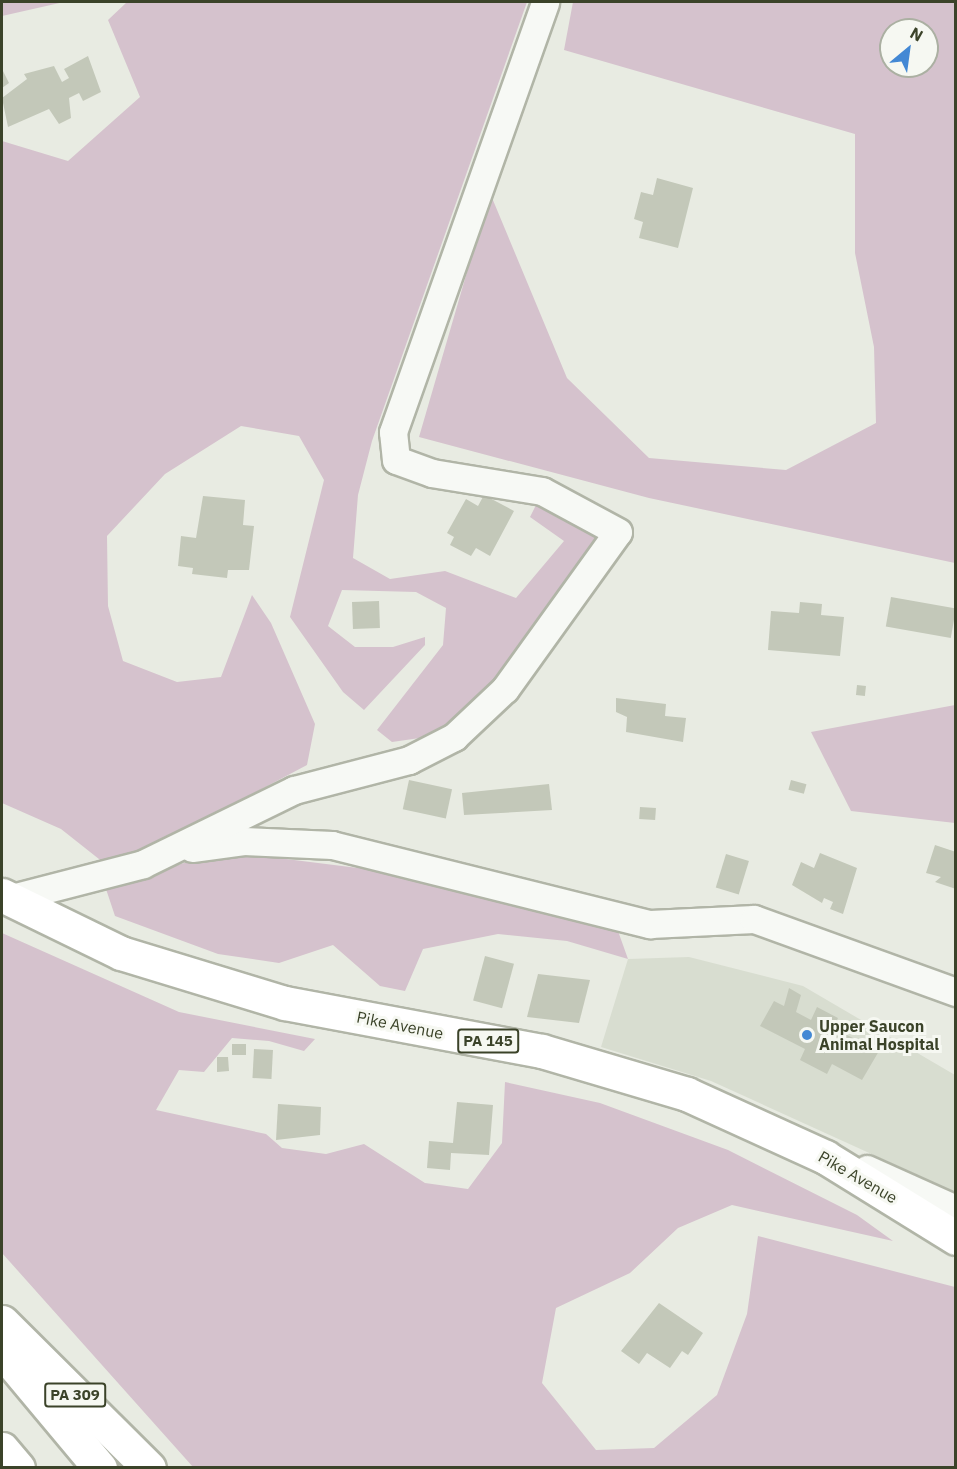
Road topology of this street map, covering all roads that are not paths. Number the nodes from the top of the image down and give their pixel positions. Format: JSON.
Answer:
{"nodes":[{"id":1,"x":545,"y":2,"type":"edge"},
{"id":2,"x":168,"y":853,"type":"junction"},
{"id":3,"x":5,"y":897,"type":"edge"},
{"id":4,"x":956,"y":992,"type":"edge"},
{"id":5,"x":677,"y":1091,"type":"junction"},
{"id":6,"x":956,"y":1209,"type":"edge"},
{"id":7,"x":956,"y":1238,"type":"edge"},
{"id":8,"x":2,"y":1322,"type":"edge"},
{"id":9,"x":2,"y":1351,"type":"edge"},
{"id":10,"x":2,"y":1449,"type":"edge"},
{"id":11,"x":18,"y":1467,"type":"edge"},
{"id":12,"x":100,"y":1467,"type":"edge"},
{"id":13,"x":149,"y":1467,"type":"edge"}],
"edges":[{"from":1,"to":2,"type":"lane"},
{"from":2,"to":3,"type":"lane"},
{"from":2,"to":4,"type":"lane"},
{"from":3,"to":5,"type":"main road","name":"Pike Avenue","number":"PA 145"},
{"from":5,"to":6,"type":"lane"},
{"from":5,"to":7,"type":"main road","name":"Pike Avenue","number":"PA 145"},
{"from":8,"to":13,"type":"main road","number":"PA 309"},
{"from":9,"to":12,"type":"main road"},
{"from":10,"to":11,"type":"main road"}]}
